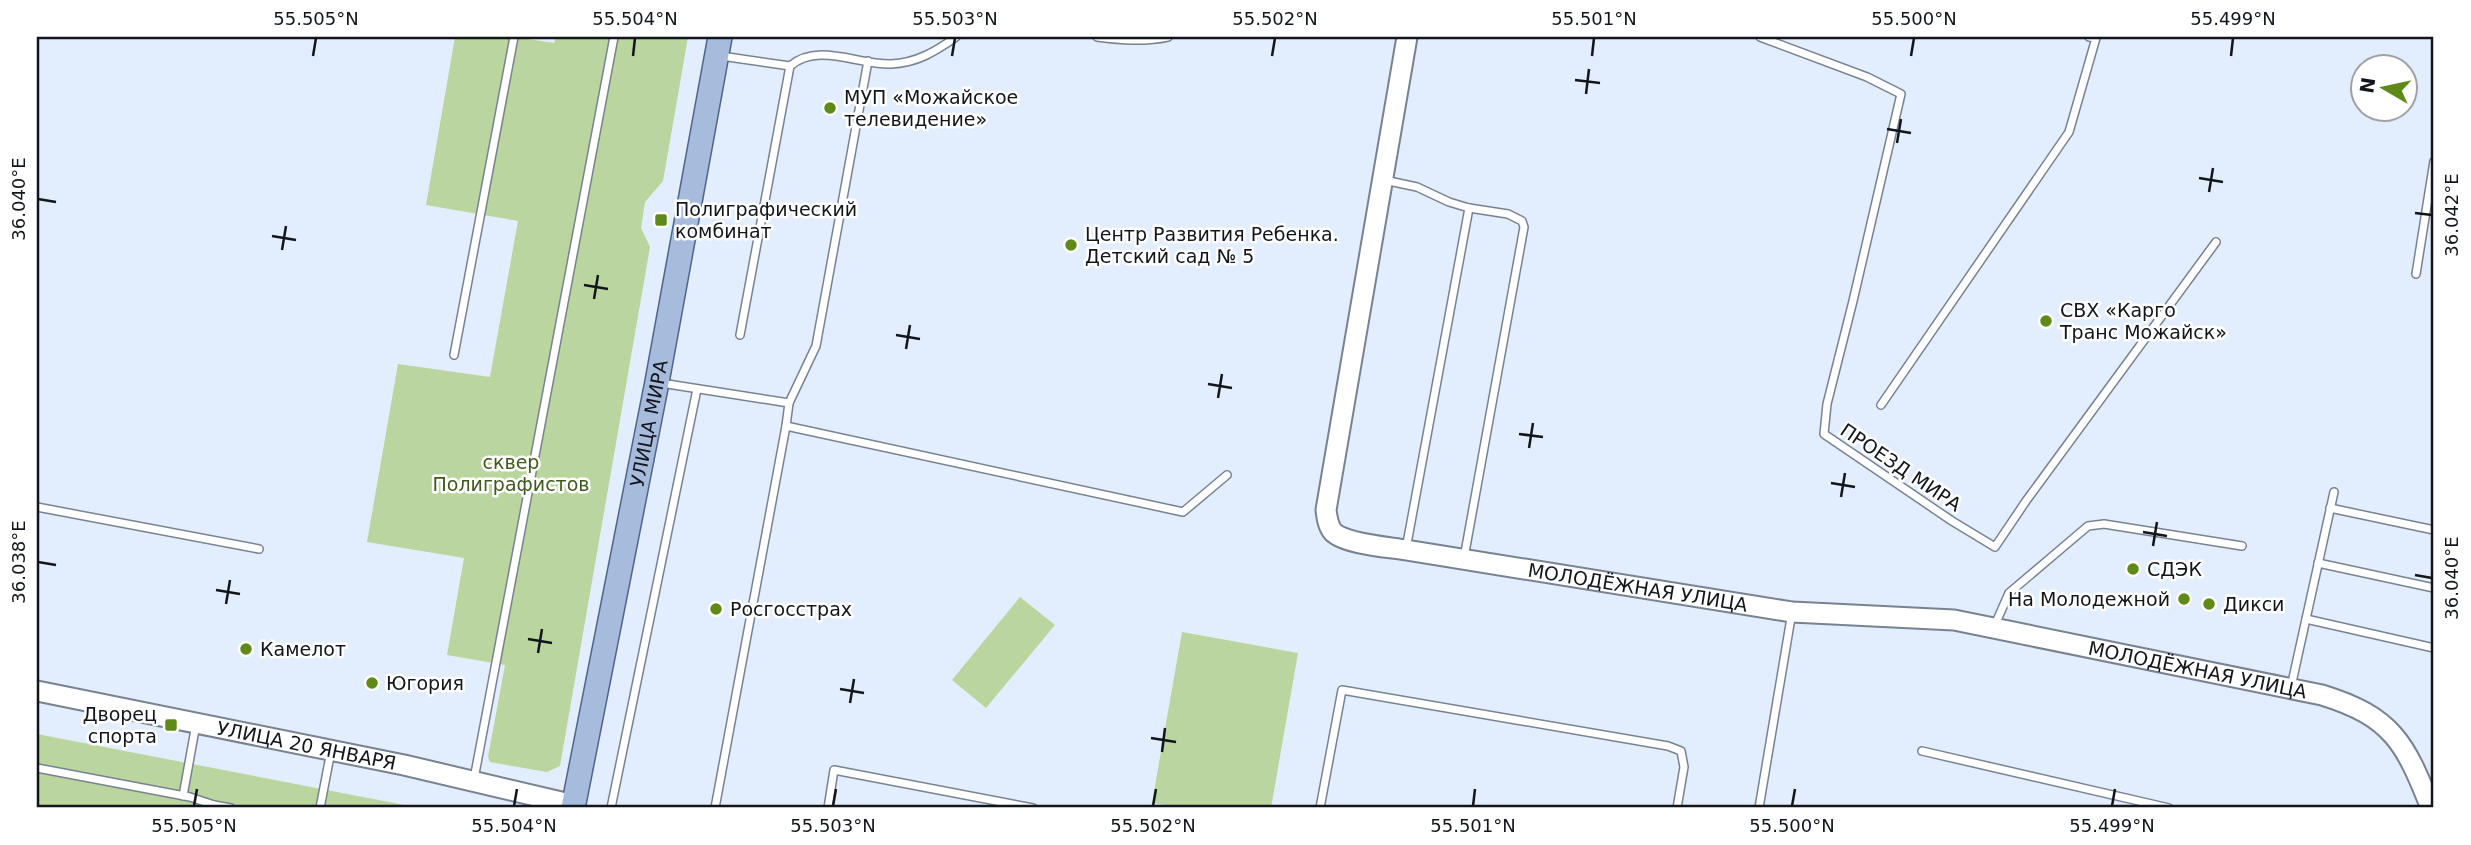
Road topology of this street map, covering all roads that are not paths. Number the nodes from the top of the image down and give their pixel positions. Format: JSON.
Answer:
{"nodes":[{"id":1,"x":514,"y":37,"type":"edge"},
{"id":2,"x":614,"y":37,"type":"edge"},
{"id":3,"x":956,"y":37,"type":"edge"},
{"id":4,"x":1097,"y":37,"type":"edge"},
{"id":5,"x":1168,"y":37,"type":"edge"},
{"id":6,"x":1406,"y":37,"type":"edge"},
{"id":7,"x":1760,"y":37,"type":"edge"},
{"id":8,"x":2089,"y":37,"type":"edge"},
{"id":9,"x":719,"y":46,"type":"edge"},
{"id":10,"x":868,"y":61,"type":"junction"},
{"id":11,"x":790,"y":66,"type":"junction"},
{"id":12,"x":2434,"y":161,"type":"edge"},
{"id":13,"x":1382,"y":180,"type":"junction"},
{"id":14,"x":1469,"y":208,"type":"junction"},
{"id":15,"x":2216,"y":242,"type":"dead end"},
{"id":16,"x":2416,"y":274,"type":"dead end"},
{"id":17,"x":740,"y":335,"type":"dead end"},
{"id":18,"x":454,"y":355,"type":"dead end"},
{"id":19,"x":657,"y":382,"type":"junction"},
{"id":20,"x":697,"y":389,"type":"junction"},
{"id":21,"x":789,"y":403,"type":"junction"},
{"id":22,"x":1881,"y":405,"type":"dead end"},
{"id":23,"x":786,"y":425,"type":"junction"},
{"id":24,"x":1227,"y":475,"type":"dead end"},
{"id":25,"x":2334,"y":492,"type":"dead end"},
{"id":26,"x":37,"y":507,"type":"edge"},
{"id":27,"x":2330,"y":508,"type":"junction"},
{"id":28,"x":2434,"y":530,"type":"edge"},
{"id":29,"x":2242,"y":546,"type":"dead end"},
{"id":30,"x":259,"y":549,"type":"dead end"},
{"id":31,"x":1406,"y":550,"type":"junction"},
{"id":32,"x":1464,"y":559,"type":"junction"},
{"id":33,"x":2318,"y":563,"type":"junction"},
{"id":34,"x":2434,"y":588,"type":"edge"},
{"id":35,"x":1792,"y":611,"type":"junction"},
{"id":36,"x":2306,"y":619,"type":"junction"},
{"id":37,"x":1994,"y":627,"type":"junction"},
{"id":38,"x":2434,"y":648,"type":"edge"},
{"id":39,"x":2291,"y":688,"type":"junction"},
{"id":40,"x":37,"y":691,"type":"edge"},
{"id":41,"x":196,"y":723,"type":"junction"},
{"id":42,"x":331,"y":750,"type":"junction"},
{"id":43,"x":1922,"y":751,"type":"dead end"},
{"id":44,"x":37,"y":768,"type":"edge"},
{"id":45,"x":473,"y":781,"type":"junction"},
{"id":46,"x":183,"y":796,"type":"junction"},
{"id":47,"x":2431,"y":801,"type":"edge"},
{"id":48,"x":214,"y":807,"type":"edge"},
{"id":49,"x":574,"y":807,"type":"edge"},
{"id":50,"x":231,"y":808,"type":"edge"},
{"id":51,"x":320,"y":808,"type":"edge"},
{"id":52,"x":611,"y":808,"type":"edge"},
{"id":53,"x":715,"y":808,"type":"edge"},
{"id":54,"x":828,"y":808,"type":"edge"},
{"id":55,"x":1033,"y":808,"type":"edge"},
{"id":56,"x":1320,"y":808,"type":"edge"},
{"id":57,"x":1677,"y":808,"type":"edge"},
{"id":58,"x":1759,"y":808,"type":"edge"},
{"id":59,"x":2169,"y":808,"type":"edge"}],
"edges":[{"from":1,"to":18,"type":"lane"},
{"from":2,"to":45,"type":"lane"},
{"from":3,"to":10,"type":"lane"},
{"from":4,"to":5,"type":"lane"},
{"from":6,"to":13,"type":"street","name":"МОЛОДЁЖНАЯ УЛИЦА"},
{"from":7,"to":15,"type":"lane","name":"ПРОЕЗД МИРА"},
{"from":8,"to":22,"type":"lane"},
{"from":9,"to":11,"type":"lane"},
{"from":9,"to":19,"type":"main road","name":"УЛИЦА МИРА"},
{"from":10,"to":11,"type":"lane"},
{"from":10,"to":21,"type":"lane"},
{"from":11,"to":17,"type":"lane"},
{"from":12,"to":16,"type":"lane"},
{"from":13,"to":14,"type":"lane"},
{"from":13,"to":31,"type":"street","name":"МОЛОДЁЖНАЯ УЛИЦА"},
{"from":14,"to":31,"type":"lane"},
{"from":14,"to":32,"type":"lane"},
{"from":19,"to":20,"type":"lane"},
{"from":19,"to":49,"type":"main road","name":"УЛИЦА МИРА"},
{"from":20,"to":21,"type":"lane"},
{"from":20,"to":52,"type":"lane"},
{"from":21,"to":23,"type":"lane"},
{"from":23,"to":24,"type":"lane"},
{"from":23,"to":53,"type":"lane"},
{"from":25,"to":27,"type":"lane"},
{"from":26,"to":30,"type":"lane"},
{"from":27,"to":28,"type":"lane"},
{"from":27,"to":33,"type":"lane"},
{"from":29,"to":37,"type":"lane"},
{"from":31,"to":32,"type":"street","name":"МОЛОДЁЖНАЯ УЛИЦА"},
{"from":32,"to":35,"type":"street","name":"МОЛОДЁЖНАЯ УЛИЦА"},
{"from":33,"to":34,"type":"lane"},
{"from":33,"to":36,"type":"lane"},
{"from":35,"to":37,"type":"street","name":"МОЛОДЁЖНАЯ УЛИЦА"},
{"from":35,"to":58,"type":"lane"},
{"from":36,"to":38,"type":"lane"},
{"from":36,"to":39,"type":"lane"},
{"from":37,"to":39,"type":"street","name":"МОЛОДЁЖНАЯ УЛИЦА"},
{"from":39,"to":47,"type":"street","name":"МОЛОДЁЖНАЯ УЛИЦА"},
{"from":40,"to":41,"type":"street","name":"УЛИЦА 20 ЯНВАРЯ"},
{"from":41,"to":42,"type":"street","name":"УЛИЦА 20 ЯНВАРЯ"},
{"from":41,"to":46,"type":"lane"},
{"from":42,"to":45,"type":"street","name":"УЛИЦА 20 ЯНВАРЯ"},
{"from":42,"to":51,"type":"lane"},
{"from":43,"to":59,"type":"lane"},
{"from":44,"to":46,"type":"lane"},
{"from":45,"to":49,"type":"street","name":"УЛИЦА 20 ЯНВАРЯ"},
{"from":46,"to":48,"type":"lane"},
{"from":48,"to":50,"type":"lane"},
{"from":54,"to":55,"type":"lane"},
{"from":56,"to":57,"type":"lane"}]}
